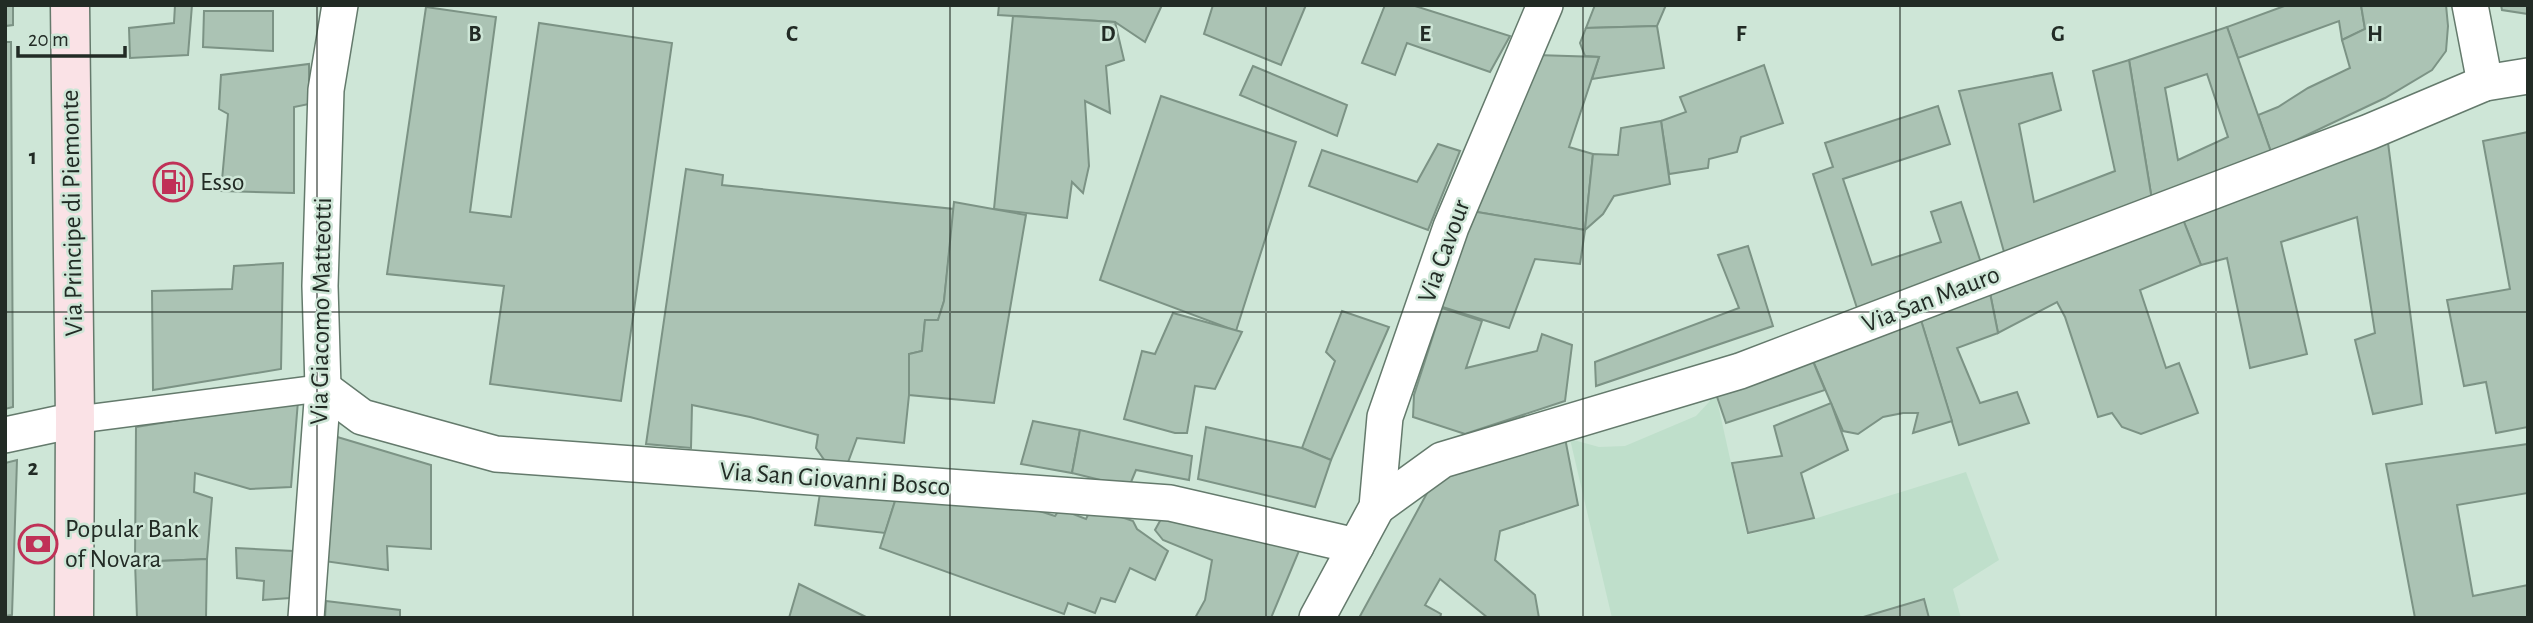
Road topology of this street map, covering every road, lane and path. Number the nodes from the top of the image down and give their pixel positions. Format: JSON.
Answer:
{"nodes":[{"id":1,"x":70,"y":5,"type":"edge"},
{"id":2,"x":340,"y":5,"type":"edge"},
{"id":3,"x":1545,"y":5,"type":"edge"},
{"id":4,"x":2470,"y":5,"type":"edge"},
{"id":5,"x":2528,"y":76,"type":"edge"},
{"id":6,"x":2486,"y":83,"type":"junction"},
{"id":7,"x":323,"y":388,"type":"junction"},
{"id":8,"x":75,"y":420,"type":"junction"},
{"id":9,"x":5,"y":435,"type":"edge"},
{"id":10,"x":1377,"y":507,"type":"junction"},
{"id":11,"x":1356,"y":546,"type":"junction"},
{"id":12,"x":74,"y":618,"type":"edge"},
{"id":13,"x":306,"y":618,"type":"edge"},
{"id":14,"x":1317,"y":618,"type":"edge"}],
"edges":[{"from":1,"to":8,"type":"main road","name":"Via Principe di Piemonte"},
{"from":2,"to":7,"type":"street","name":"Via Giacomo Matteotti"},
{"from":3,"to":10,"type":"street","name":"Via Cavour"},
{"from":4,"to":6,"type":"street"},
{"from":5,"to":6,"type":"street","name":"Via San Mauro"},
{"from":6,"to":10,"type":"street","name":"Via San Mauro"},
{"from":7,"to":8,"type":"street"},
{"from":7,"to":11,"type":"street","name":"Via San Giovanni Bosco"},
{"from":7,"to":13,"type":"street","name":"Via Giacomo Matteotti"},
{"from":8,"to":9,"type":"street"},
{"from":8,"to":12,"type":"main road","name":"Via Principe di Piemonte"},
{"from":10,"to":11,"type":"street"},
{"from":11,"to":14,"type":"street"}]}
